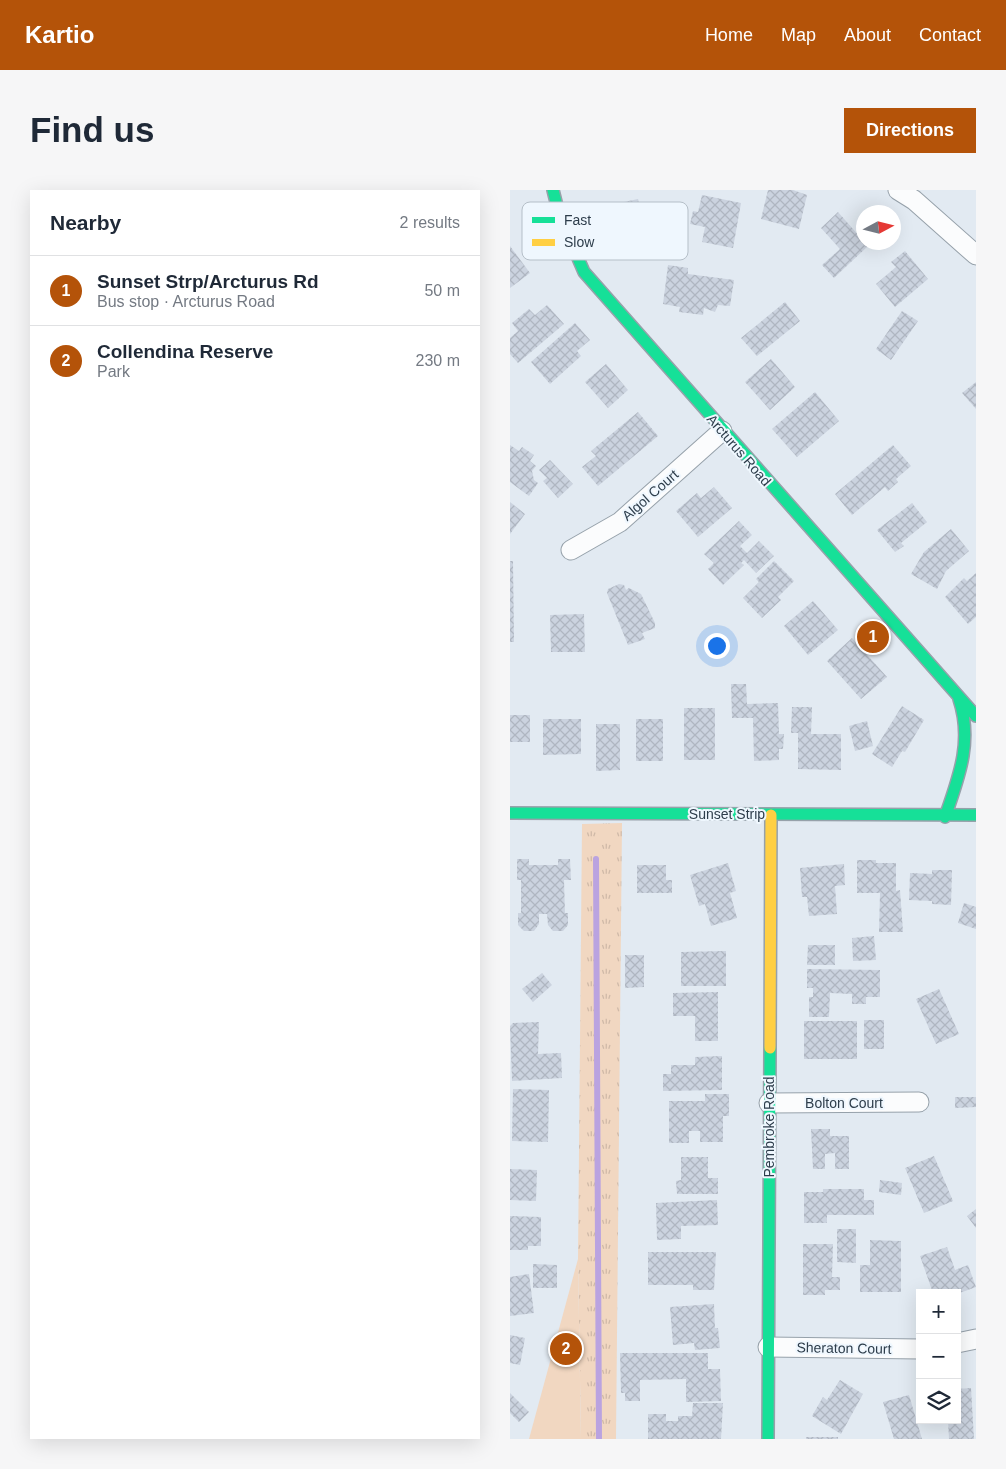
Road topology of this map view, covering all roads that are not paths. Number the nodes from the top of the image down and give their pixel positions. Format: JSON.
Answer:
{"nodes":[{"id":1,"x":898,"y":190,"type":"edge"},
{"id":2,"x":976,"y":255,"type":"edge"},
{"id":3,"x":579,"y":260,"type":"edge"},
{"id":4,"x":722,"y":431,"type":"junction"},
{"id":5,"x":571,"y":550,"type":"dead end"},
{"id":6,"x":955,"y":692,"type":"junction"},
{"id":7,"x":976,"y":716,"type":"edge"},
{"id":8,"x":510,"y":813,"type":"edge"},
{"id":9,"x":771,"y":815,"type":"junction"},
{"id":10,"x":976,"y":816,"type":"edge"},
{"id":11,"x":945,"y":817,"type":"junction"},
{"id":12,"x":968,"y":826,"type":"dead end"},
{"id":13,"x":919,"y":1102,"type":"dead end"},
{"id":14,"x":769,"y":1103,"type":"junction"},
{"id":15,"x":976,"y":1339,"type":"edge"},
{"id":16,"x":961,"y":1342,"type":"edge"},
{"id":17,"x":768,"y":1347,"type":"junction"},
{"id":18,"x":916,"y":1349,"type":"edge"},
{"id":19,"x":768,"y":1439,"type":"edge"}],
"edges":[{"from":1,"to":2,"type":"street"},
{"from":3,"to":4,"type":"street","name":"Arcturus Road"},
{"from":4,"to":5,"type":"street","name":"Algol Court"},
{"from":4,"to":6,"type":"street","name":"Arcturus Road"},
{"from":6,"to":7,"type":"street","name":"Arcturus Road"},
{"from":6,"to":11,"type":"street","name":"Arcturus Road"},
{"from":8,"to":9,"type":"street","name":"Sunset Strip"},
{"from":9,"to":11,"type":"street","name":"Sunset Strip"},
{"from":9,"to":14,"type":"street","name":"Pembroke Road"},
{"from":10,"to":11,"type":"street","name":"Sunset Strip"},
{"from":11,"to":12,"type":"street","name":"Sunset Strip"},
{"from":13,"to":14,"type":"street","name":"Bolton Court"},
{"from":14,"to":17,"type":"street","name":"Pembroke Road"},
{"from":15,"to":16,"type":"street"},
{"from":17,"to":18,"type":"street","name":"Sheraton Court"},
{"from":17,"to":19,"type":"street","name":"Pembroke Road"}]}
